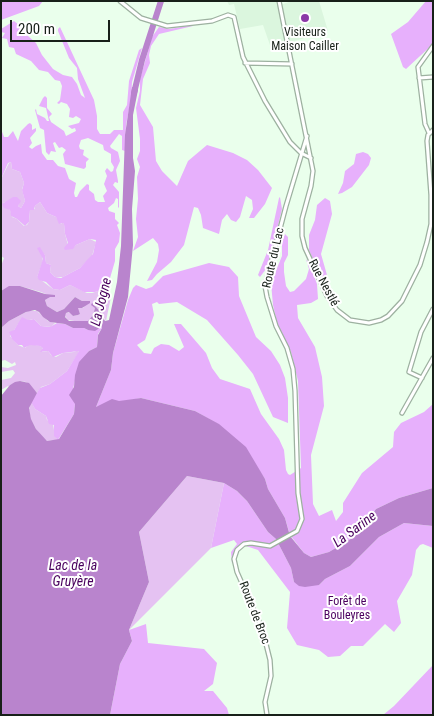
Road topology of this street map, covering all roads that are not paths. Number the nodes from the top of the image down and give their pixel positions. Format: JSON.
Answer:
{"nodes":[{"id":1,"x":120,"y":1,"type":"edge"},
{"id":2,"x":279,"y":1,"type":"edge"},
{"id":3,"x":433,"y":46,"type":"edge"},
{"id":4,"x":246,"y":63,"type":"junction"},
{"id":5,"x":292,"y":64,"type":"junction"},
{"id":6,"x":433,"y":77,"type":"edge"},
{"id":7,"x":419,"y":78,"type":"junction"},
{"id":8,"x":431,"y":131,"type":"edge"},
{"id":9,"x":307,"y":136,"type":"junction"},
{"id":10,"x":301,"y":153,"type":"junction"},
{"id":11,"x":311,"y":158,"type":"junction"},
{"id":12,"x":433,"y":309,"type":"edge"},
{"id":13,"x":433,"y":358,"type":"edge"},
{"id":14,"x":422,"y":378,"type":"junction"},
{"id":15,"x":402,"y":413,"type":"dead end"},
{"id":16,"x":271,"y":545,"type":"joint"},
{"id":17,"x":267,"y":715,"type":"edge"}],
"edges":[{"from":1,"to":4,"type":"street"},
{"from":2,"to":5,"type":"street","name":"Rue Nestlé"},
{"from":3,"to":7,"type":"street"},
{"from":4,"to":5,"type":"street"},
{"from":4,"to":10,"type":"street"},
{"from":5,"to":9,"type":"street","name":"Rue Nestlé"},
{"from":6,"to":7,"type":"street"},
{"from":7,"to":8,"type":"street","name":"Rue Nestlé"},
{"from":8,"to":11,"type":"street","name":"Rue Nestlé"},
{"from":9,"to":10,"type":"street","name":"Route du Lac"},
{"from":9,"to":11,"type":"street","name":"Rue Nestlé"},
{"from":10,"to":11,"type":"street"},
{"from":10,"to":16,"type":"street","name":"Route du Lac"},
{"from":12,"to":14,"type":"street"},
{"from":13,"to":14,"type":"street"},
{"from":14,"to":15,"type":"street"},
{"from":16,"to":17,"type":"street","name":"Route de Broc"}]}
